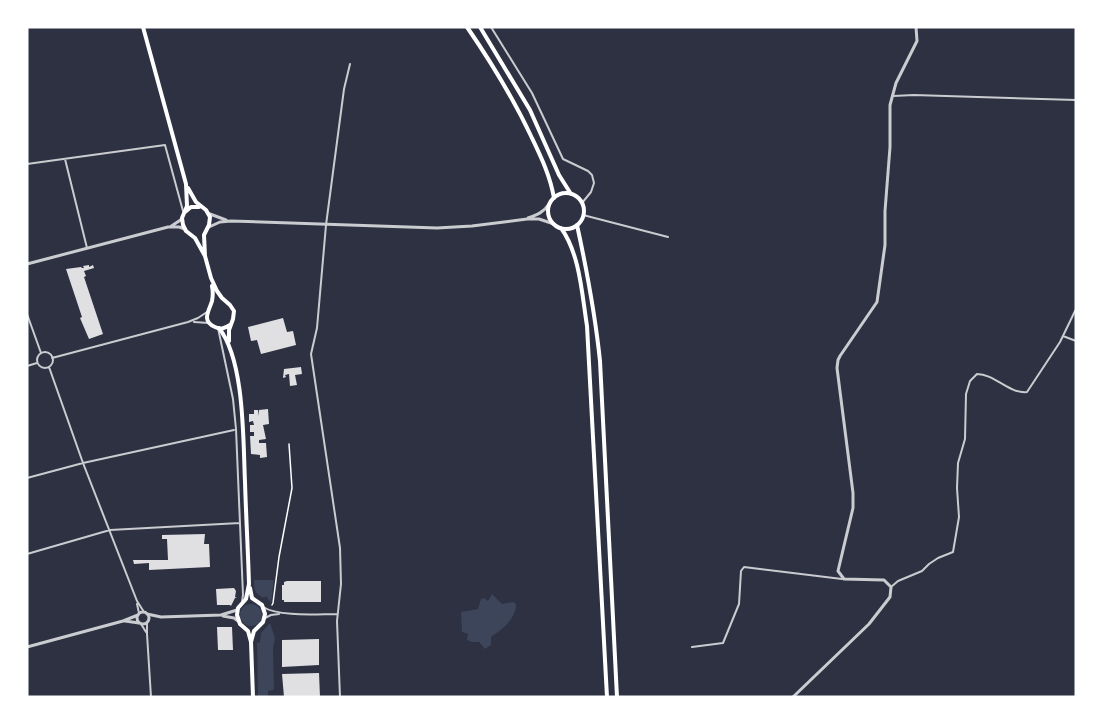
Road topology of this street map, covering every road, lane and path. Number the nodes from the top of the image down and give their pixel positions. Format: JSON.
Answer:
{"nodes":[{"id":1,"x":143,"y":27,"type":"edge"},
{"id":2,"x":467,"y":27,"type":"edge"},
{"id":3,"x":480,"y":27,"type":"edge"},
{"id":4,"x":491,"y":27,"type":"edge"},
{"id":5,"x":916,"y":27,"type":"edge"},
{"id":6,"x":350,"y":64,"type":"dead end"},
{"id":7,"x":892,"y":96,"type":"junction"},
{"id":8,"x":1076,"y":100,"type":"edge"},
{"id":9,"x":65,"y":159,"type":"junction"},
{"id":10,"x":27,"y":164,"type":"edge"},
{"id":11,"x":186,"y":183,"type":"junction"},
{"id":12,"x":571,"y":194,"type":"junction"},
{"id":13,"x":554,"y":198,"type":"junction"},
{"id":14,"x":582,"y":203,"type":"junction"},
{"id":15,"x":549,"y":204,"type":"junction"},
{"id":16,"x":203,"y":208,"type":"junction"},
{"id":17,"x":208,"y":214,"type":"junction"},
{"id":18,"x":183,"y":215,"type":"junction"},
{"id":19,"x":583,"y":215,"type":"junction"},
{"id":20,"x":527,"y":219,"type":"junction"},
{"id":21,"x":231,"y":221,"type":"junction"},
{"id":22,"x":554,"y":224,"type":"junction"},
{"id":23,"x":326,"y":225,"type":"junction"},
{"id":24,"x":577,"y":225,"type":"junction"},
{"id":25,"x":168,"y":227,"type":"junction"},
{"id":26,"x":561,"y":228,"type":"junction"},
{"id":27,"x":185,"y":229,"type":"junction"},
{"id":28,"x":207,"y":229,"type":"junction"},
{"id":29,"x":191,"y":233,"type":"junction"},
{"id":30,"x":668,"y":237,"type":"dead end"},
{"id":31,"x":87,"y":248,"type":"junction"},
{"id":32,"x":205,"y":256,"type":"junction"},
{"id":33,"x":27,"y":264,"type":"edge"},
{"id":34,"x":211,"y":278,"type":"junction"},
{"id":35,"x":227,"y":303,"type":"junction"},
{"id":36,"x":210,"y":305,"type":"junction"},
{"id":37,"x":1076,"y":309,"type":"edge"},
{"id":38,"x":207,"y":312,"type":"junction"},
{"id":39,"x":27,"y":314,"type":"edge"},
{"id":40,"x":188,"y":322,"type":"junction"},
{"id":41,"x":210,"y":323,"type":"junction"},
{"id":42,"x":230,"y":324,"type":"junction"},
{"id":43,"x":218,"y":328,"type":"junction"},
{"id":44,"x":1063,"y":336,"type":"junction"},
{"id":45,"x":1076,"y":342,"type":"edge"},
{"id":46,"x":229,"y":348,"type":"junction"},
{"id":47,"x":41,"y":353,"type":"junction"},
{"id":48,"x":52,"y":358,"type":"junction"},
{"id":49,"x":37,"y":363,"type":"junction"},
{"id":50,"x":27,"y":366,"type":"edge"},
{"id":51,"x":49,"y":367,"type":"junction"},
{"id":52,"x":236,"y":429,"type":"junction"},
{"id":53,"x":289,"y":444,"type":"dead end"},
{"id":54,"x":83,"y":463,"type":"junction"},
{"id":55,"x":27,"y":478,"type":"edge"},
{"id":56,"x":240,"y":523,"type":"junction"},
{"id":57,"x":110,"y":530,"type":"junction"},
{"id":58,"x":27,"y":554,"type":"edge"},
{"id":59,"x":844,"y":579,"type":"junction"},
{"id":60,"x":249,"y":584,"type":"junction"},
{"id":61,"x":891,"y":587,"type":"junction"},
{"id":62,"x":255,"y":600,"type":"junction"},
{"id":63,"x":243,"y":603,"type":"junction"},
{"id":64,"x":272,"y":605,"type":"dead end"},
{"id":65,"x":263,"y":607,"type":"junction"},
{"id":66,"x":237,"y":610,"type":"junction"},
{"id":67,"x":142,"y":613,"type":"junction"},
{"id":68,"x":282,"y":613,"type":"junction"},
{"id":69,"x":338,"y":614,"type":"junction"},
{"id":70,"x":221,"y":615,"type":"junction"},
{"id":71,"x":161,"y":617,"type":"junction"},
{"id":72,"x":264,"y":620,"type":"junction"},
{"id":73,"x":123,"y":621,"type":"junction"},
{"id":74,"x":238,"y":621,"type":"junction"},
{"id":75,"x":148,"y":622,"type":"junction"},
{"id":76,"x":140,"y":624,"type":"junction"},
{"id":77,"x":257,"y":627,"type":"junction"},
{"id":78,"x":246,"y":628,"type":"junction"},
{"id":79,"x":147,"y":634,"type":"junction"},
{"id":80,"x":251,"y":642,"type":"junction"},
{"id":81,"x":27,"y":647,"type":"edge"},
{"id":82,"x":692,"y":647,"type":"dead end"},
{"id":83,"x":151,"y":697,"type":"edge"},
{"id":84,"x":253,"y":697,"type":"edge"},
{"id":85,"x":340,"y":697,"type":"edge"},
{"id":86,"x":607,"y":697,"type":"edge"},
{"id":87,"x":617,"y":697,"type":"edge"},
{"id":88,"x":793,"y":697,"type":"edge"}],
"edges":[{"from":1,"to":11,"type":"main road"},
{"from":2,"to":13,"type":"main road"},
{"from":3,"to":12,"type":"main road"},
{"from":4,"to":14,"type":"street"},
{"from":5,"to":7,"type":"street"},
{"from":6,"to":23,"type":"street"},
{"from":7,"to":8,"type":"street"},
{"from":7,"to":59,"type":"street"},
{"from":9,"to":10,"type":"street"},
{"from":9,"to":18,"type":"street"},
{"from":9,"to":31,"type":"street"},
{"from":11,"to":16,"type":"main road"},
{"from":11,"to":18,"type":"main road"},
{"from":12,"to":13,"type":"main road"},
{"from":12,"to":14,"type":"main road"},
{"from":13,"to":15,"type":"main road"},
{"from":14,"to":19,"type":"main road"},
{"from":15,"to":20,"type":"street"},
{"from":15,"to":22,"type":"main road"},
{"from":16,"to":17,"type":"main road"},
{"from":16,"to":18,"type":"main road"},
{"from":17,"to":21,"type":"street"},
{"from":17,"to":28,"type":"main road"},
{"from":18,"to":25,"type":"street"},
{"from":18,"to":27,"type":"main road"},
{"from":19,"to":24,"type":"main road"},
{"from":19,"to":30,"type":"street"},
{"from":20,"to":22,"type":"street"},
{"from":20,"to":23,"type":"street"},
{"from":21,"to":23,"type":"street"},
{"from":21,"to":28,"type":"street"},
{"from":22,"to":26,"type":"main road"},
{"from":23,"to":69,"type":"street"},
{"from":24,"to":26,"type":"main road"},
{"from":24,"to":87,"type":"main road"},
{"from":25,"to":27,"type":"street"},
{"from":25,"to":31,"type":"street"},
{"from":26,"to":86,"type":"main road"},
{"from":27,"to":29,"type":"main road"},
{"from":28,"to":29,"type":"main road"},
{"from":28,"to":32,"type":"main road"},
{"from":29,"to":32,"type":"main road"},
{"from":31,"to":33,"type":"street"},
{"from":32,"to":34,"type":"main road"},
{"from":34,"to":35,"type":"main road"},
{"from":34,"to":36,"type":"main road"},
{"from":35,"to":36,"type":"main road"},
{"from":35,"to":42,"type":"main road"},
{"from":36,"to":38,"type":"main road"},
{"from":37,"to":44,"type":"street"},
{"from":38,"to":40,"type":"street"},
{"from":38,"to":41,"type":"main road"},
{"from":39,"to":47,"type":"street"},
{"from":40,"to":41,"type":"street"},
{"from":40,"to":48,"type":"street"},
{"from":41,"to":43,"type":"main road"},
{"from":42,"to":43,"type":"main road"},
{"from":42,"to":46,"type":"main road"},
{"from":43,"to":46,"type":"main road"},
{"from":43,"to":52,"type":"street"},
{"from":44,"to":45,"type":"street"},
{"from":44,"to":61,"type":"street"},
{"from":46,"to":60,"type":"main road"},
{"from":47,"to":48,"type":"street"},
{"from":47,"to":49,"type":"street"},
{"from":48,"to":51,"type":"street"},
{"from":49,"to":50,"type":"street"},
{"from":49,"to":51,"type":"street"},
{"from":51,"to":54,"type":"street"},
{"from":52,"to":54,"type":"street"},
{"from":52,"to":56,"type":"street"},
{"from":53,"to":64,"type":"path"},
{"from":54,"to":55,"type":"street"},
{"from":54,"to":57,"type":"street"},
{"from":56,"to":57,"type":"street"},
{"from":56,"to":63,"type":"street"},
{"from":57,"to":58,"type":"street"},
{"from":57,"to":67,"type":"street"},
{"from":59,"to":61,"type":"street"},
{"from":59,"to":82,"type":"street"},
{"from":60,"to":62,"type":"main road"},
{"from":60,"to":63,"type":"main road"},
{"from":61,"to":88,"type":"street"},
{"from":62,"to":63,"type":"main road"},
{"from":62,"to":65,"type":"main road"},
{"from":63,"to":66,"type":"main road"},
{"from":65,"to":68,"type":"street"},
{"from":65,"to":72,"type":"main road"},
{"from":66,"to":70,"type":"street"},
{"from":66,"to":74,"type":"main road"},
{"from":67,"to":71,"type":"street"},
{"from":67,"to":73,"type":"street"},
{"from":67,"to":75,"type":"street"},
{"from":67,"to":76,"type":"street"},
{"from":68,"to":69,"type":"street"},
{"from":68,"to":72,"type":"street"},
{"from":69,"to":85,"type":"street"},
{"from":70,"to":71,"type":"street"},
{"from":70,"to":74,"type":"street"},
{"from":71,"to":75,"type":"street"},
{"from":72,"to":77,"type":"main road"},
{"from":73,"to":76,"type":"street"},
{"from":73,"to":81,"type":"street"},
{"from":74,"to":78,"type":"main road"},
{"from":75,"to":76,"type":"street"},
{"from":75,"to":79,"type":"street"},
{"from":76,"to":79,"type":"street"},
{"from":77,"to":78,"type":"main road"},
{"from":77,"to":80,"type":"main road"},
{"from":78,"to":80,"type":"main road"},
{"from":79,"to":83,"type":"street"},
{"from":80,"to":84,"type":"main road"}]}
